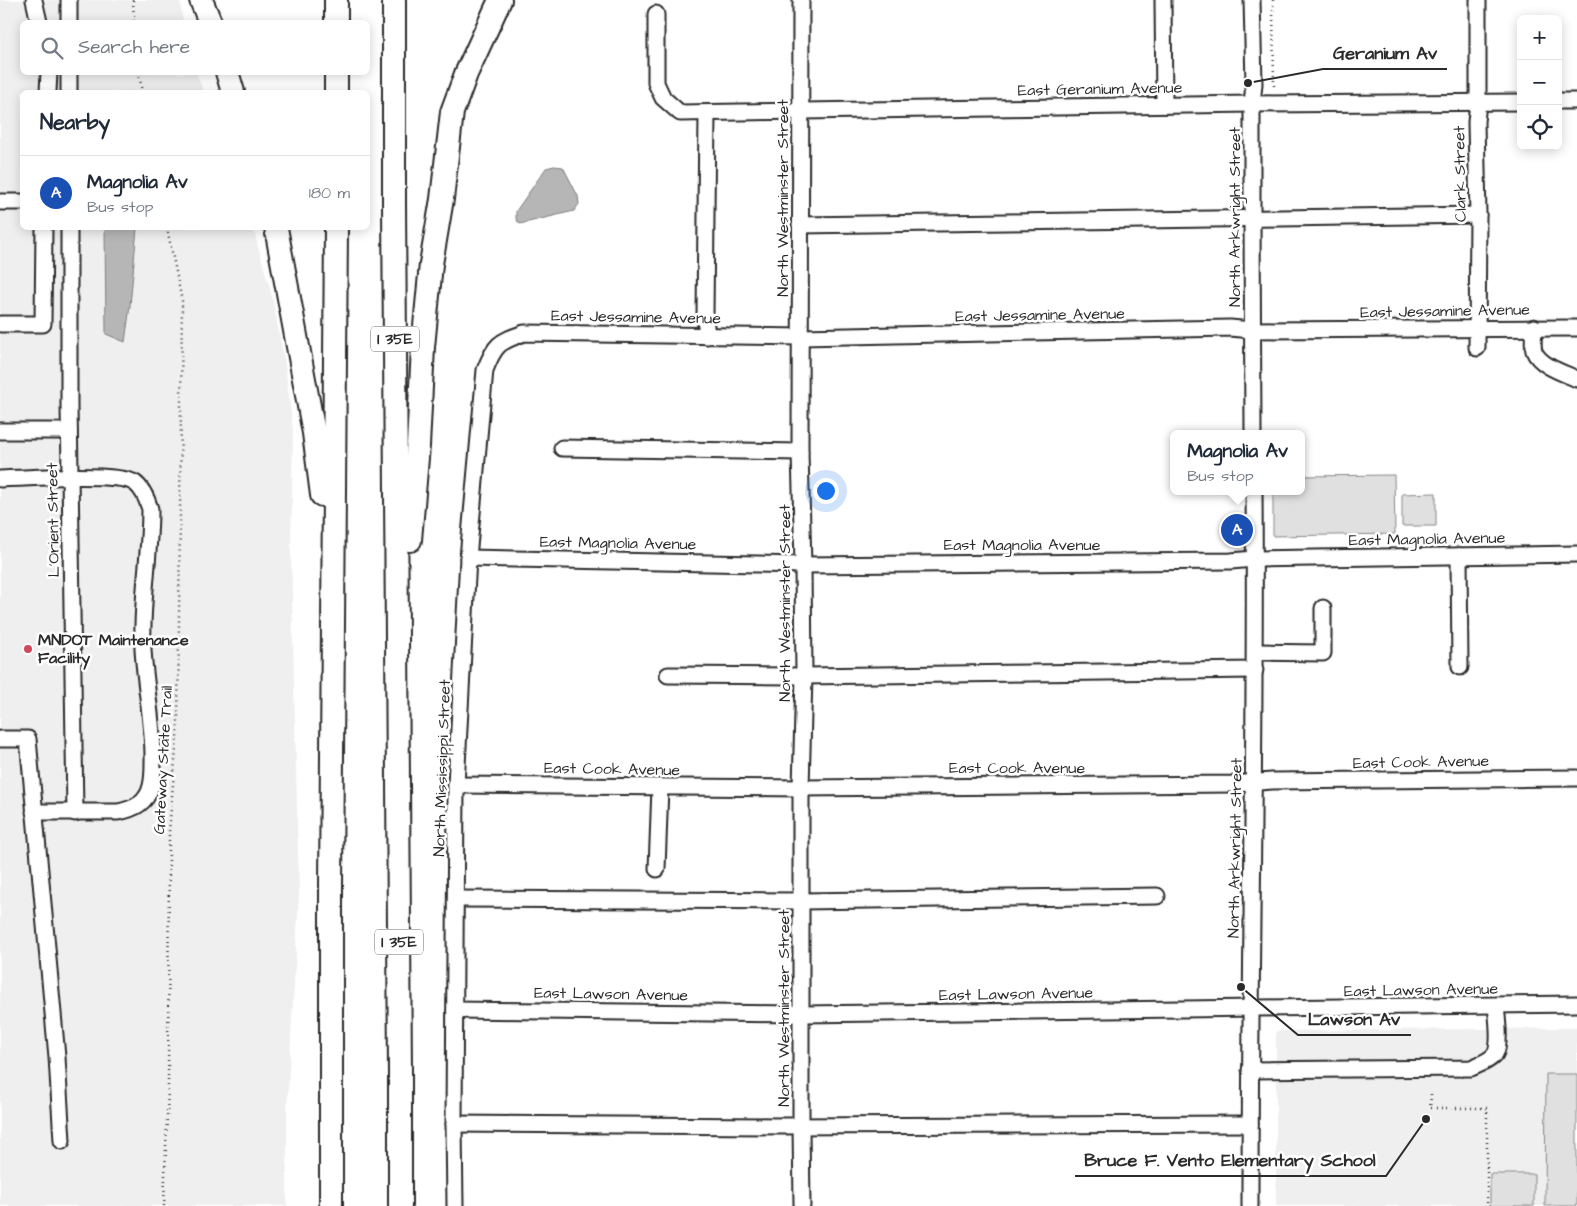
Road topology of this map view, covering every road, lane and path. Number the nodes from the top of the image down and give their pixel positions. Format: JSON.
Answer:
{"nodes":[{"id":1,"x":34,"y":0,"type":"edge"},
{"id":2,"x":69,"y":0,"type":"edge"},
{"id":3,"x":133,"y":0,"type":"edge"},
{"id":4,"x":202,"y":0,"type":"edge"},
{"id":5,"x":336,"y":0,"type":"edge"},
{"id":6,"x":394,"y":0,"type":"edge"},
{"id":7,"x":500,"y":0,"type":"edge"},
{"id":8,"x":801,"y":0,"type":"edge"},
{"id":9,"x":1163,"y":0,"type":"edge"},
{"id":10,"x":1252,"y":0,"type":"edge"},
{"id":11,"x":1274,"y":0,"type":"edge"},
{"id":12,"x":1478,"y":0,"type":"edge"},
{"id":13,"x":656,"y":14,"type":"dead end"},
{"id":14,"x":39,"y":20,"type":"edge"},
{"id":15,"x":69,"y":20,"type":"edge"},
{"id":16,"x":134,"y":20,"type":"edge"},
{"id":17,"x":209,"y":20,"type":"edge"},
{"id":18,"x":336,"y":20,"type":"edge"},
{"id":19,"x":48,"y":75,"type":"edge"},
{"id":20,"x":69,"y":75,"type":"edge"},
{"id":21,"x":139,"y":75,"type":"edge"},
{"id":22,"x":227,"y":75,"type":"edge"},
{"id":23,"x":336,"y":75,"type":"edge"},
{"id":24,"x":48,"y":90,"type":"edge"},
{"id":25,"x":69,"y":90,"type":"edge"},
{"id":26,"x":142,"y":90,"type":"edge"},
{"id":27,"x":232,"y":90,"type":"edge"},
{"id":28,"x":336,"y":90,"type":"edge"},
{"id":29,"x":1273,"y":94,"type":"dead end"},
{"id":30,"x":1562,"y":101,"type":"edge"},
{"id":31,"x":1577,"y":101,"type":"edge"},
{"id":32,"x":1478,"y":102,"type":"junction"},
{"id":33,"x":1517,"y":102,"type":"edge"},
{"id":34,"x":1252,"y":104,"type":"junction"},
{"id":35,"x":1164,"y":105,"type":"junction"},
{"id":36,"x":801,"y":112,"type":"junction"},
{"id":37,"x":707,"y":113,"type":"junction"},
{"id":38,"x":0,"y":202,"type":"edge"},
{"id":39,"x":20,"y":202,"type":"edge"},
{"id":40,"x":1478,"y":214,"type":"junction"},
{"id":41,"x":1252,"y":217,"type":"junction"},
{"id":42,"x":800,"y":224,"type":"junction"},
{"id":43,"x":44,"y":230,"type":"edge"},
{"id":44,"x":69,"y":230,"type":"edge"},
{"id":45,"x":167,"y":230,"type":"edge"},
{"id":46,"x":276,"y":230,"type":"edge"},
{"id":47,"x":336,"y":230,"type":"edge"},
{"id":48,"x":0,"y":324,"type":"edge"},
{"id":49,"x":1478,"y":328,"type":"junction"},
{"id":50,"x":1534,"y":328,"type":"junction"},
{"id":51,"x":1577,"y":328,"type":"edge"},
{"id":52,"x":1252,"y":330,"type":"junction"},
{"id":53,"x":707,"y":336,"type":"junction"},
{"id":54,"x":800,"y":337,"type":"junction"},
{"id":55,"x":505,"y":340,"type":"joint"},
{"id":56,"x":1477,"y":348,"type":"dead end"},
{"id":57,"x":1577,"y":379,"type":"edge"},
{"id":58,"x":1253,"y":430,"type":"edge"},
{"id":59,"x":0,"y":431,"type":"edge"},
{"id":60,"x":69,"y":431,"type":"junction"},
{"id":61,"x":562,"y":448,"type":"dead end"},
{"id":62,"x":800,"y":452,"type":"junction"},
{"id":63,"x":70,"y":477,"type":"junction"},
{"id":64,"x":0,"y":479,"type":"edge"},
{"id":65,"x":1254,"y":495,"type":"edge"},
{"id":66,"x":1577,"y":554,"type":"edge"},
{"id":67,"x":1459,"y":556,"type":"junction"},
{"id":68,"x":468,"y":558,"type":"junction"},
{"id":69,"x":1254,"y":558,"type":"junction"},
{"id":70,"x":803,"y":564,"type":"junction"},
{"id":71,"x":333,"y":577,"type":"junction"},
{"id":72,"x":1323,"y":608,"type":"dead end"},
{"id":73,"x":1255,"y":652,"type":"junction"},
{"id":74,"x":1460,"y":667,"type":"dead end"},
{"id":75,"x":1255,"y":670,"type":"junction"},
{"id":76,"x":668,"y":675,"type":"dead end"},
{"id":77,"x":804,"y":676,"type":"junction"},
{"id":78,"x":398,"y":678,"type":"junction"},
{"id":79,"x":0,"y":739,"type":"edge"},
{"id":80,"x":1577,"y":778,"type":"edge"},
{"id":81,"x":1253,"y":783,"type":"junction"},
{"id":82,"x":456,"y":785,"type":"junction"},
{"id":83,"x":660,"y":787,"type":"junction"},
{"id":84,"x":801,"y":788,"type":"junction"},
{"id":85,"x":34,"y":812,"type":"junction"},
{"id":86,"x":75,"y":813,"type":"junction"},
{"id":87,"x":657,"y":869,"type":"dead end"},
{"id":88,"x":1157,"y":896,"type":"dead end"},
{"id":89,"x":456,"y":899,"type":"junction"},
{"id":90,"x":802,"y":901,"type":"junction"},
{"id":91,"x":1577,"y":1004,"type":"edge"},
{"id":92,"x":1496,"y":1006,"type":"junction"},
{"id":93,"x":1250,"y":1009,"type":"junction"},
{"id":94,"x":455,"y":1010,"type":"junction"},
{"id":95,"x":801,"y":1014,"type":"junction"},
{"id":96,"x":1250,"y":1070,"type":"junction"},
{"id":97,"x":1430,"y":1094,"type":"dead end"},
{"id":98,"x":454,"y":1124,"type":"junction"},
{"id":99,"x":1250,"y":1124,"type":"junction"},
{"id":100,"x":801,"y":1126,"type":"junction"},
{"id":101,"x":62,"y":1141,"type":"dead end"},
{"id":102,"x":164,"y":1206,"type":"edge"},
{"id":103,"x":331,"y":1206,"type":"edge"},
{"id":104,"x":400,"y":1206,"type":"edge"},
{"id":105,"x":455,"y":1206,"type":"edge"},
{"id":106,"x":802,"y":1206,"type":"edge"},
{"id":107,"x":1250,"y":1206,"type":"edge"},
{"id":108,"x":1487,"y":1206,"type":"edge"}],
"edges":[{"from":1,"to":14,"type":"street"},
{"from":2,"to":15,"type":"street"},
{"from":3,"to":16,"type":"path"},
{"from":4,"to":17,"type":"highway"},
{"from":5,"to":18,"type":"highway"},
{"from":6,"to":78,"type":"highway","number":"I 35E"},
{"from":7,"to":78,"type":"highway"},
{"from":8,"to":36,"type":"street","name":"North Westminster Street"},
{"from":9,"to":35,"type":"street"},
{"from":10,"to":34,"type":"street","name":"North Arkwright Street"},
{"from":11,"to":29,"type":"path"},
{"from":12,"to":32,"type":"street","name":"Clark Street"},
{"from":13,"to":37,"type":"street","name":"East Geranium Avenue"},
{"from":19,"to":24,"type":"street"},
{"from":20,"to":25,"type":"street"},
{"from":21,"to":26,"type":"path"},
{"from":22,"to":27,"type":"highway"},
{"from":23,"to":28,"type":"highway"},
{"from":30,"to":31,"type":"street"},
{"from":32,"to":33,"type":"street","name":"East Geranium Avenue"},
{"from":32,"to":34,"type":"street","name":"East Geranium Avenue"},
{"from":32,"to":40,"type":"street","name":"Clark Street"},
{"from":34,"to":35,"type":"street","name":"East Geranium Avenue"},
{"from":34,"to":41,"type":"street","name":"North Arkwright Street"},
{"from":35,"to":36,"type":"street","name":"East Geranium Avenue"},
{"from":36,"to":37,"type":"street","name":"East Geranium Avenue"},
{"from":36,"to":42,"type":"street","name":"North Westminster Street"},
{"from":37,"to":53,"type":"street"},
{"from":38,"to":39,"type":"street"},
{"from":40,"to":41,"type":"street"},
{"from":40,"to":49,"type":"street","name":"Clark Street"},
{"from":41,"to":42,"type":"street"},
{"from":41,"to":52,"type":"street","name":"North Arkwright Street"},
{"from":42,"to":54,"type":"street","name":"North Westminster Street"},
{"from":43,"to":48,"type":"street"},
{"from":44,"to":60,"type":"street","name":"L'Orient Street"},
{"from":45,"to":102,"type":"path","name":"Gateway State Trail"},
{"from":46,"to":71,"type":"highway"},
{"from":47,"to":71,"type":"highway"},
{"from":49,"to":50,"type":"street","name":"East Jessamine Avenue"},
{"from":49,"to":52,"type":"street","name":"East Jessamine Avenue"},
{"from":49,"to":56,"type":"street","name":"Clark Street"},
{"from":50,"to":51,"type":"street","name":"East Jessamine Avenue"},
{"from":50,"to":57,"type":"street"},
{"from":52,"to":54,"type":"street","name":"East Jessamine Avenue"},
{"from":52,"to":58,"type":"street","name":"North Arkwright Street"},
{"from":53,"to":54,"type":"street","name":"East Jessamine Avenue"},
{"from":53,"to":55,"type":"street","name":"East Jessamine Avenue"},
{"from":54,"to":62,"type":"street","name":"North Westminster Street"},
{"from":55,"to":68,"type":"street","name":"North Mississippi Street"},
{"from":59,"to":60,"type":"street"},
{"from":60,"to":63,"type":"street","name":"L'Orient Street"},
{"from":61,"to":62,"type":"street"},
{"from":62,"to":70,"type":"street","name":"North Westminster Street"},
{"from":63,"to":64,"type":"street"},
{"from":63,"to":86,"type":"street","name":"L'Orient Street"},
{"from":63,"to":86,"type":"street"},
{"from":65,"to":69,"type":"street","name":"North Arkwright Street"},
{"from":66,"to":67,"type":"street","name":"East Magnolia Avenue"},
{"from":67,"to":69,"type":"street","name":"East Magnolia Avenue"},
{"from":67,"to":74,"type":"street"},
{"from":68,"to":70,"type":"street","name":"East Magnolia Avenue"},
{"from":68,"to":82,"type":"street","name":"North Mississippi Street"},
{"from":69,"to":70,"type":"street","name":"East Magnolia Avenue"},
{"from":69,"to":73,"type":"street","name":"North Arkwright Street"},
{"from":70,"to":77,"type":"street","name":"North Westminster Street"},
{"from":71,"to":103,"type":"highway"},
{"from":72,"to":73,"type":"street"},
{"from":73,"to":75,"type":"street","name":"North Arkwright Street"},
{"from":75,"to":77,"type":"street"},
{"from":75,"to":81,"type":"street","name":"North Arkwright Street"},
{"from":76,"to":77,"type":"street"},
{"from":77,"to":84,"type":"street","name":"North Westminster Street"},
{"from":78,"to":104,"type":"highway","number":"I 35E"},
{"from":79,"to":85,"type":"street"},
{"from":80,"to":81,"type":"street","name":"East Cook Avenue"},
{"from":81,"to":84,"type":"street","name":"East Cook Avenue"},
{"from":81,"to":93,"type":"street","name":"North Arkwright Street"},
{"from":82,"to":83,"type":"street","name":"East Cook Avenue"},
{"from":82,"to":89,"type":"street","name":"North Mississippi Street"},
{"from":83,"to":84,"type":"street","name":"East Cook Avenue"},
{"from":83,"to":87,"type":"street"},
{"from":84,"to":90,"type":"street","name":"North Westminster Street"},
{"from":85,"to":86,"type":"street"},
{"from":85,"to":101,"type":"street"},
{"from":88,"to":90,"type":"street"},
{"from":89,"to":90,"type":"street"},
{"from":89,"to":94,"type":"street","name":"North Mississippi Street"},
{"from":90,"to":95,"type":"street","name":"North Westminster Street"},
{"from":91,"to":92,"type":"street","name":"East Lawson Avenue"},
{"from":92,"to":93,"type":"street","name":"East Lawson Avenue"},
{"from":92,"to":96,"type":"street"},
{"from":93,"to":95,"type":"street","name":"East Lawson Avenue"},
{"from":93,"to":96,"type":"street","name":"North Arkwright Street"},
{"from":94,"to":95,"type":"street","name":"East Lawson Avenue"},
{"from":94,"to":98,"type":"street","name":"North Mississippi Street"},
{"from":95,"to":100,"type":"street","name":"North Westminster Street"},
{"from":96,"to":99,"type":"street","name":"North Arkwright Street"},
{"from":97,"to":108,"type":"path"},
{"from":98,"to":100,"type":"street"},
{"from":98,"to":105,"type":"street","name":"North Mississippi Street"},
{"from":99,"to":100,"type":"street"},
{"from":99,"to":107,"type":"street","name":"North Arkwright Street"},
{"from":100,"to":106,"type":"street","name":"North Westminster Street"}]}
